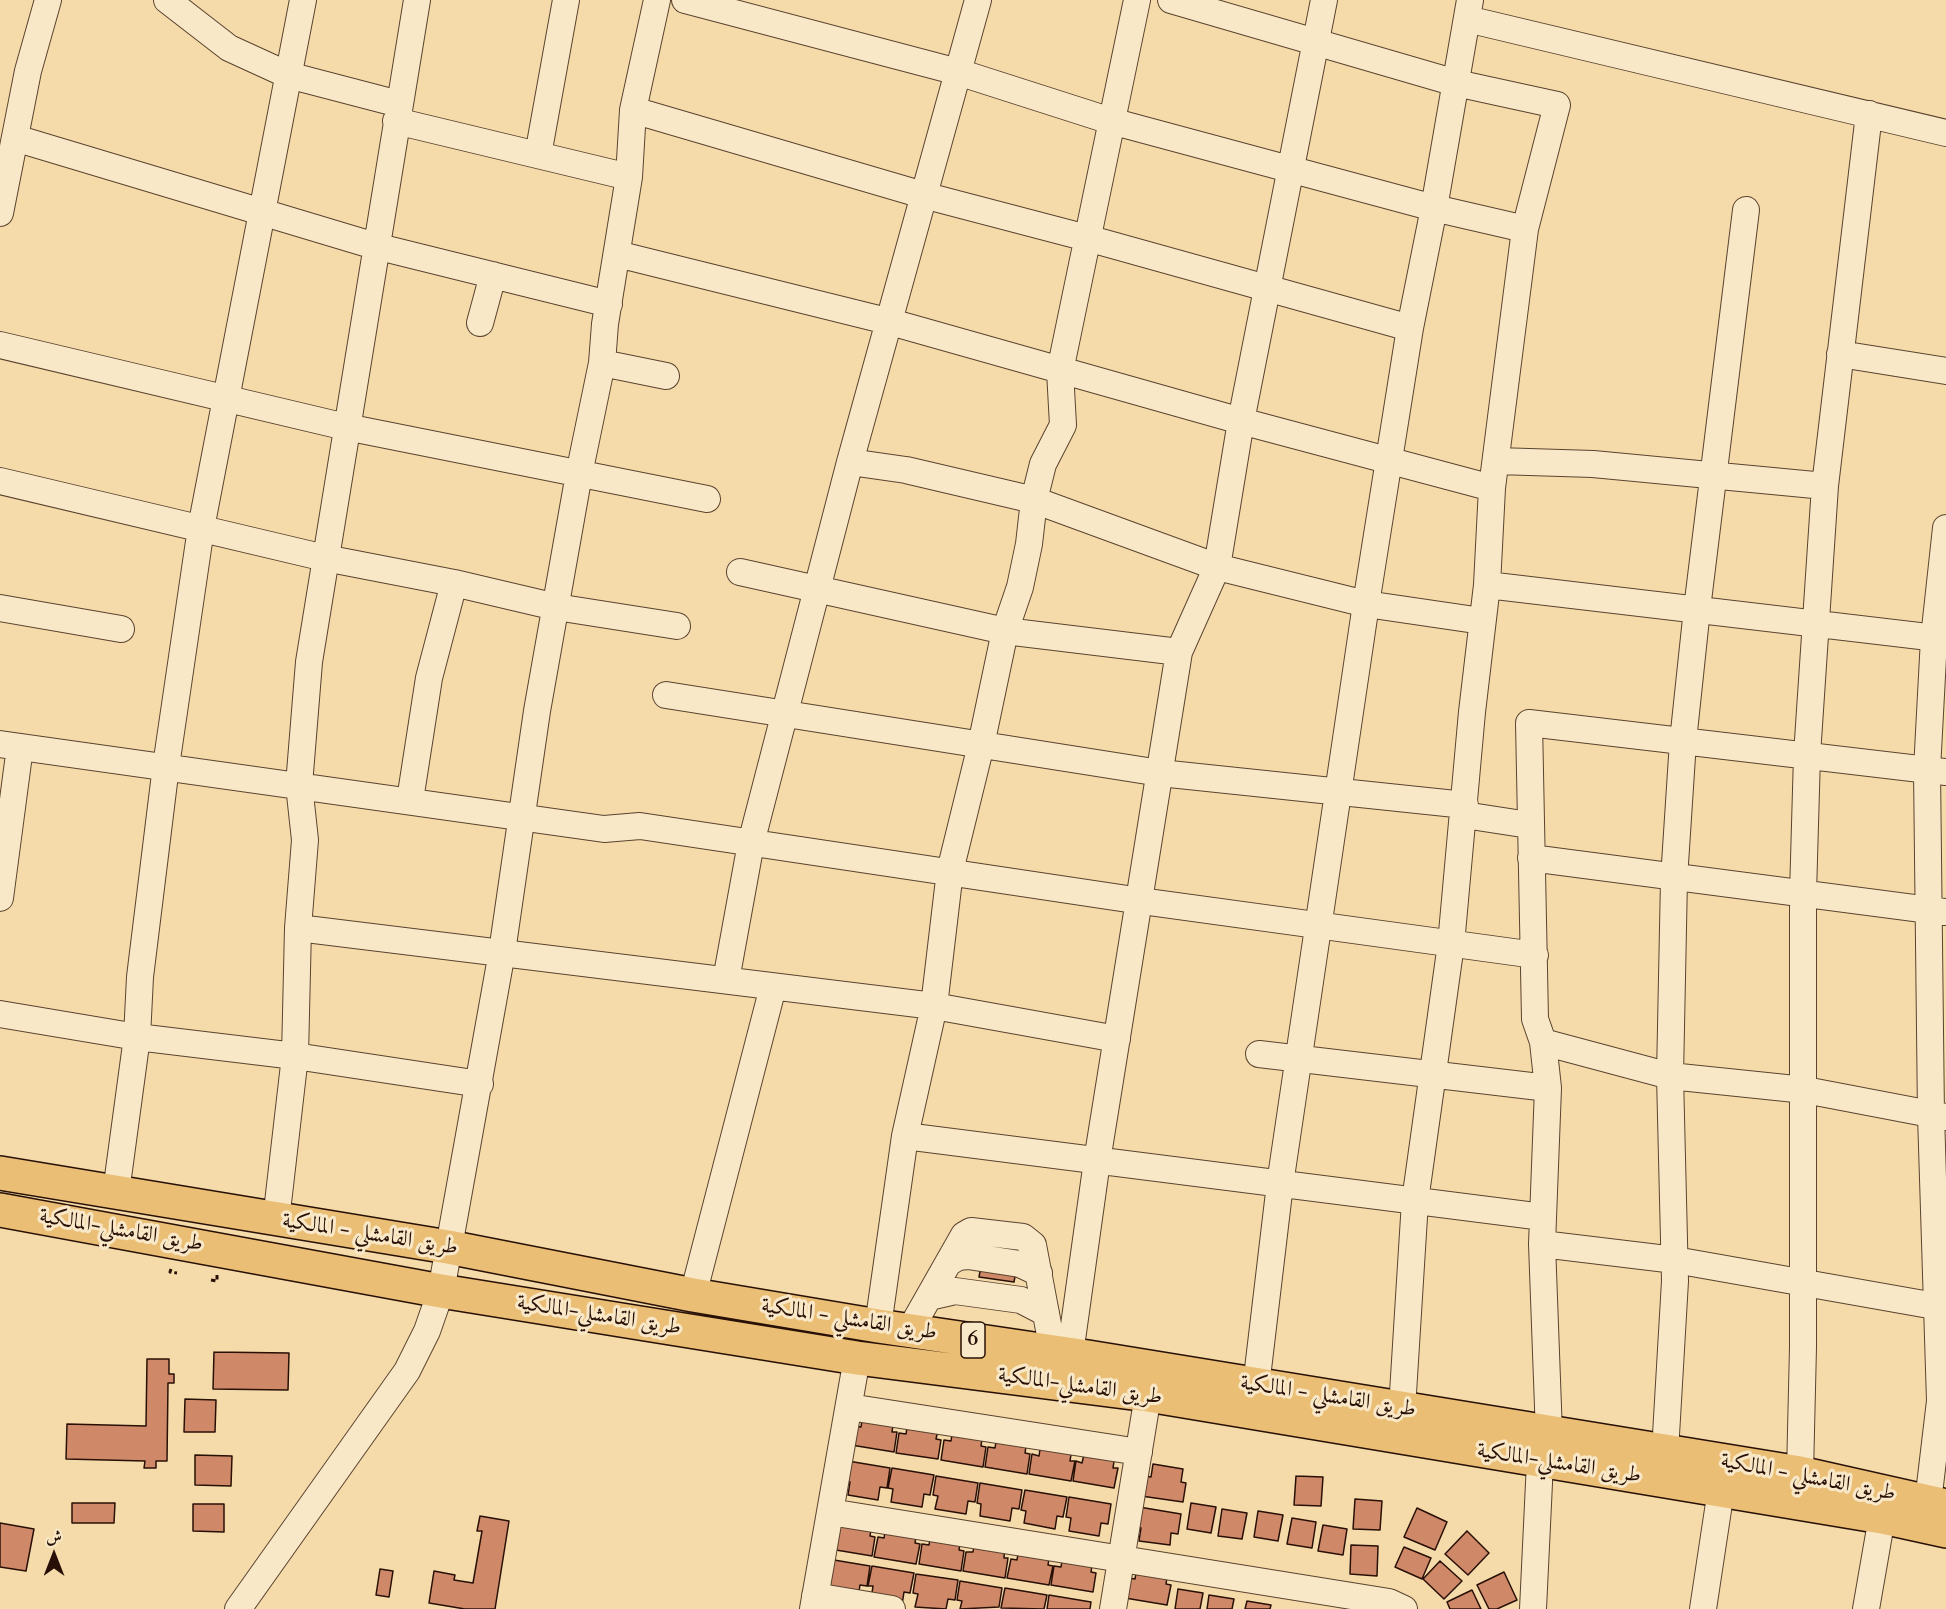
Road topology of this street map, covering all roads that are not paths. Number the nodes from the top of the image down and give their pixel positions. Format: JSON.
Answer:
{"nodes":[{"id":1,"x":48,"y":0,"type":"edge"},
{"id":2,"x":167,"y":0,"type":"edge"},
{"id":3,"x":303,"y":0,"type":"edge"},
{"id":4,"x":417,"y":0,"type":"edge"},
{"id":5,"x":566,"y":0,"type":"edge"},
{"id":6,"x":657,"y":0,"type":"edge"},
{"id":7,"x":685,"y":0,"type":"edge"},
{"id":8,"x":978,"y":0,"type":"edge"},
{"id":9,"x":1137,"y":0,"type":"edge"},
{"id":10,"x":1172,"y":0,"type":"edge"},
{"id":11,"x":1324,"y":0,"type":"edge"},
{"id":12,"x":1468,"y":9,"type":"edge"},
{"id":13,"x":1315,"y":41,"type":"junction"},
{"id":14,"x":958,"y":72,"type":"junction"},
{"id":15,"x":288,"y":75,"type":"junction"},
{"id":16,"x":1456,"y":83,"type":"junction"},
{"id":17,"x":633,"y":110,"type":"junction"},
{"id":18,"x":398,"y":112,"type":"junction"},
{"id":19,"x":1869,"y":114,"type":"junction"},
{"id":20,"x":1112,"y":121,"type":"junction"},
{"id":21,"x":1946,"y":133,"type":"edge"},
{"id":22,"x":9,"y":146,"type":"edge"},
{"id":23,"x":538,"y":155,"type":"junction"},
{"id":24,"x":1291,"y":168,"type":"junction"},
{"id":25,"x":629,"y":177,"type":"junction"},
{"id":26,"x":923,"y":195,"type":"junction"},
{"id":27,"x":1434,"y":208,"type":"junction"},
{"id":28,"x":1746,"y":210,"type":"dead end"},
{"id":29,"x":0,"y":213,"type":"edge"},
{"id":30,"x":261,"y":213,"type":"junction"},
{"id":31,"x":1525,"y":230,"type":"junction"},
{"id":32,"x":1087,"y":238,"type":"junction"},
{"id":33,"x":375,"y":246,"type":"junction"},
{"id":34,"x":617,"y":254,"type":"junction"},
{"id":35,"x":493,"y":275,"type":"junction"},
{"id":36,"x":1269,"y":289,"type":"junction"},
{"id":37,"x":609,"y":304,"type":"junction"},
{"id":38,"x":888,"y":321,"type":"junction"},
{"id":39,"x":480,"y":323,"type":"dead end"},
{"id":40,"x":1410,"y":328,"type":"junction"},
{"id":41,"x":0,"y":345,"type":"edge"},
{"id":42,"x":1840,"y":354,"type":"junction"},
{"id":43,"x":602,"y":363,"type":"junction"},
{"id":44,"x":1060,"y":371,"type":"junction"},
{"id":45,"x":1946,"y":371,"type":"edge"},
{"id":46,"x":666,"y":376,"type":"dead end"},
{"id":47,"x":225,"y":398,"type":"junction"},
{"id":48,"x":1241,"y":421,"type":"junction"},
{"id":49,"x":346,"y":426,"type":"junction"},
{"id":50,"x":1389,"y":461,"type":"junction"},
{"id":51,"x":1497,"y":461,"type":"junction"},
{"id":52,"x":850,"y":462,"type":"junction"},
{"id":53,"x":579,"y":474,"type":"junction"},
{"id":54,"x":1715,"y":475,"type":"junction"},
{"id":55,"x":0,"y":481,"type":"edge"},
{"id":56,"x":1825,"y":486,"type":"junction"},
{"id":57,"x":1492,"y":488,"type":"junction"},
{"id":58,"x":707,"y":499,"type":"dead end"},
{"id":59,"x":1034,"y":500,"type":"junction"},
{"id":60,"x":201,"y":528,"type":"junction"},
{"id":61,"x":1946,"y":528,"type":"edge"},
{"id":62,"x":325,"y":558,"type":"junction"},
{"id":63,"x":1216,"y":567,"type":"junction"},
{"id":64,"x":740,"y":572,"type":"dead end"},
{"id":65,"x":454,"y":583,"type":"junction"},
{"id":66,"x":1487,"y":585,"type":"junction"},
{"id":67,"x":818,"y":590,"type":"junction"},
{"id":68,"x":1366,"y":604,"type":"junction"},
{"id":69,"x":555,"y":607,"type":"junction"},
{"id":70,"x":0,"y":608,"type":"edge"},
{"id":71,"x":1697,"y":609,"type":"junction"},
{"id":72,"x":1482,"y":621,"type":"junction"},
{"id":73,"x":1816,"y":623,"type":"junction"},
{"id":74,"x":677,"y":626,"type":"dead end"},
{"id":75,"x":122,"y":629,"type":"dead end"},
{"id":76,"x":1005,"y":631,"type":"junction"},
{"id":77,"x":1940,"y":638,"type":"edge"},
{"id":78,"x":1179,"y":652,"type":"junction"},
{"id":79,"x":666,"y":695,"type":"dead end"},
{"id":80,"x":787,"y":714,"type":"junction"},
{"id":81,"x":1683,"y":741,"type":"junction"},
{"id":82,"x":981,"y":744,"type":"junction"},
{"id":83,"x":10,"y":745,"type":"edge"},
{"id":84,"x":1807,"y":755,"type":"junction"},
{"id":85,"x":165,"y":766,"type":"junction"},
{"id":86,"x":1936,"y":771,"type":"edge"},
{"id":87,"x":1160,"y":773,"type":"junction"},
{"id":88,"x":299,"y":785,"type":"junction"},
{"id":89,"x":1338,"y":791,"type":"junction"},
{"id":90,"x":410,"y":800,"type":"junction"},
{"id":91,"x":1464,"y":810,"type":"junction"},
{"id":92,"x":522,"y":816,"type":"junction"},
{"id":93,"x":1529,"y":825,"type":"junction"},
{"id":94,"x":751,"y":843,"type":"junction"},
{"id":95,"x":1531,"y":858,"type":"junction"},
{"id":96,"x":950,"y":871,"type":"junction"},
{"id":97,"x":1674,"y":879,"type":"junction"},
{"id":98,"x":1803,"y":894,"type":"junction"},
{"id":99,"x":0,"y":898,"type":"edge"},
{"id":100,"x":1141,"y":901,"type":"junction"},
{"id":101,"x":1938,"y":911,"type":"edge"},
{"id":102,"x":1318,"y":925,"type":"junction"},
{"id":103,"x":298,"y":928,"type":"junction"},
{"id":104,"x":1451,"y":944,"type":"junction"},
{"id":105,"x":502,"y":952,"type":"junction"},
{"id":106,"x":1535,"y":955,"type":"junction"},
{"id":107,"x":726,"y":980,"type":"junction"},
{"id":108,"x":773,"y":987,"type":"junction"},
{"id":109,"x":933,"y":1006,"type":"junction"},
{"id":110,"x":0,"y":1014,"type":"edge"},
{"id":111,"x":137,"y":1037,"type":"junction"},
{"id":112,"x":1117,"y":1039,"type":"junction"},
{"id":113,"x":1543,"y":1042,"type":"junction"},
{"id":114,"x":1259,"y":1054,"type":"dead end"},
{"id":115,"x":295,"y":1056,"type":"junction"},
{"id":116,"x":1300,"y":1060,"type":"junction"},
{"id":117,"x":1434,"y":1076,"type":"junction"},
{"id":118,"x":1670,"y":1076,"type":"junction"},
{"id":119,"x":480,"y":1084,"type":"junction"},
{"id":120,"x":1548,"y":1088,"type":"junction"},
{"id":121,"x":1804,"y":1090,"type":"junction"},
{"id":122,"x":1938,"y":1116,"type":"edge"},
{"id":123,"x":905,"y":1136,"type":"junction"},
{"id":124,"x":1097,"y":1161,"type":"junction"},
{"id":125,"x":0,"y":1173,"type":"edge"},
{"id":126,"x":1280,"y":1184,"type":"junction"},
{"id":127,"x":116,"y":1192,"type":"junction"},
{"id":128,"x":1415,"y":1201,"type":"junction"},
{"id":129,"x":0,"y":1210,"type":"edge"},
{"id":130,"x":1543,"y":1217,"type":"junction"},
{"id":131,"x":276,"y":1220,"type":"junction"},
{"id":132,"x":1542,"y":1244,"type":"junction"},
{"id":133,"x":448,"y":1247,"type":"junction"},
{"id":134,"x":1675,"y":1260,"type":"junction"},
{"id":135,"x":1804,"y":1282,"type":"junction"},
{"id":136,"x":441,"y":1291,"type":"junction"},
{"id":137,"x":693,"y":1295,"type":"junction"},
{"id":138,"x":929,"y":1297,"type":"junction"},
{"id":139,"x":1941,"y":1307,"type":"edge"},
{"id":140,"x":1046,"y":1313,"type":"junction"},
{"id":141,"x":844,"y":1320,"type":"junction"},
{"id":142,"x":878,"y":1326,"type":"junction"},
{"id":143,"x":910,"y":1330,"type":"junction"},
{"id":144,"x":847,"y":1356,"type":"junction"},
{"id":145,"x":1073,"y":1362,"type":"junction"},
{"id":146,"x":1256,"y":1386,"type":"junction"},
{"id":147,"x":1148,"y":1395,"type":"junction"},
{"id":148,"x":849,"y":1407,"type":"junction"},
{"id":149,"x":1402,"y":1409,"type":"junction"},
{"id":150,"x":1545,"y":1448,"type":"junction"},
{"id":151,"x":1139,"y":1452,"type":"junction"},
{"id":152,"x":1665,"y":1452,"type":"junction"},
{"id":153,"x":1800,"y":1473,"type":"junction"},
{"id":154,"x":1721,"y":1490,"type":"junction"},
{"id":155,"x":1937,"y":1504,"type":"edge"},
{"id":156,"x":830,"y":1512,"type":"junction"},
{"id":157,"x":1882,"y":1517,"type":"junction"},
{"id":158,"x":1946,"y":1531,"type":"edge"},
{"id":159,"x":1121,"y":1559,"type":"junction"},
{"id":160,"x":814,"y":1603,"type":"edge"},
{"id":161,"x":240,"y":1609,"type":"edge"},
{"id":162,"x":892,"y":1609,"type":"edge"},
{"id":163,"x":1113,"y":1609,"type":"edge"},
{"id":164,"x":1404,"y":1609,"type":"edge"},
{"id":165,"x":1533,"y":1609,"type":"edge"},
{"id":166,"x":1703,"y":1609,"type":"edge"},
{"id":167,"x":1866,"y":1609,"type":"edge"}],
"edges":[{"from":1,"to":22,"type":"street"},
{"from":2,"to":15,"type":"street"},
{"from":3,"to":15,"type":"street"},
{"from":4,"to":18,"type":"street"},
{"from":5,"to":23,"type":"street"},
{"from":6,"to":17,"type":"street"},
{"from":7,"to":14,"type":"street"},
{"from":8,"to":14,"type":"street"},
{"from":9,"to":20,"type":"street"},
{"from":10,"to":13,"type":"street"},
{"from":11,"to":13,"type":"street"},
{"from":12,"to":16,"type":"street"},
{"from":12,"to":19,"type":"street"},
{"from":13,"to":16,"type":"street"},
{"from":13,"to":24,"type":"street"},
{"from":14,"to":20,"type":"street"},
{"from":14,"to":26,"type":"street"},
{"from":15,"to":18,"type":"street"},
{"from":15,"to":30,"type":"street"},
{"from":16,"to":27,"type":"street"},
{"from":16,"to":31,"type":"street"},
{"from":17,"to":25,"type":"street"},
{"from":17,"to":26,"type":"street"},
{"from":18,"to":23,"type":"street"},
{"from":18,"to":33,"type":"street"},
{"from":19,"to":21,"type":"street"},
{"from":19,"to":42,"type":"street"},
{"from":20,"to":24,"type":"street"},
{"from":20,"to":32,"type":"street"},
{"from":22,"to":29,"type":"street"},
{"from":22,"to":30,"type":"street"},
{"from":23,"to":25,"type":"street"},
{"from":24,"to":27,"type":"street"},
{"from":24,"to":36,"type":"street"},
{"from":25,"to":34,"type":"street"},
{"from":26,"to":32,"type":"street"},
{"from":26,"to":38,"type":"street"},
{"from":27,"to":31,"type":"street"},
{"from":27,"to":40,"type":"street"},
{"from":28,"to":54,"type":"street"},
{"from":30,"to":33,"type":"street"},
{"from":30,"to":47,"type":"street"},
{"from":31,"to":51,"type":"street"},
{"from":32,"to":36,"type":"street"},
{"from":32,"to":44,"type":"street"},
{"from":33,"to":35,"type":"street"},
{"from":33,"to":49,"type":"street"},
{"from":34,"to":37,"type":"street"},
{"from":34,"to":38,"type":"street"},
{"from":35,"to":37,"type":"street"},
{"from":35,"to":39,"type":"street"},
{"from":36,"to":40,"type":"street"},
{"from":36,"to":48,"type":"street"},
{"from":37,"to":43,"type":"street"},
{"from":38,"to":44,"type":"street"},
{"from":38,"to":52,"type":"street"},
{"from":40,"to":50,"type":"street"},
{"from":41,"to":47,"type":"street"},
{"from":42,"to":45,"type":"street"},
{"from":42,"to":56,"type":"street"},
{"from":43,"to":46,"type":"street"},
{"from":43,"to":53,"type":"street"},
{"from":44,"to":48,"type":"street"},
{"from":44,"to":59,"type":"street"},
{"from":47,"to":49,"type":"street"},
{"from":47,"to":60,"type":"street"},
{"from":48,"to":50,"type":"street"},
{"from":48,"to":63,"type":"street"},
{"from":49,"to":53,"type":"street"},
{"from":49,"to":62,"type":"street"},
{"from":50,"to":57,"type":"street"},
{"from":50,"to":68,"type":"street"},
{"from":51,"to":54,"type":"street"},
{"from":51,"to":57,"type":"street"},
{"from":52,"to":59,"type":"street"},
{"from":52,"to":67,"type":"street"},
{"from":53,"to":58,"type":"street"},
{"from":53,"to":69,"type":"street"},
{"from":54,"to":56,"type":"street"},
{"from":54,"to":71,"type":"street"},
{"from":55,"to":60,"type":"street"},
{"from":56,"to":73,"type":"street"},
{"from":57,"to":66,"type":"street"},
{"from":59,"to":63,"type":"street"},
{"from":59,"to":76,"type":"street"},
{"from":60,"to":62,"type":"street"},
{"from":60,"to":85,"type":"street"},
{"from":61,"to":77,"type":"street"},
{"from":62,"to":65,"type":"street"},
{"from":62,"to":88,"type":"street"},
{"from":63,"to":68,"type":"street"},
{"from":63,"to":78,"type":"street"},
{"from":64,"to":67,"type":"street"},
{"from":65,"to":69,"type":"street"},
{"from":65,"to":90,"type":"street"},
{"from":66,"to":71,"type":"street"},
{"from":66,"to":72,"type":"street"},
{"from":67,"to":76,"type":"street"},
{"from":67,"to":80,"type":"street"},
{"from":68,"to":72,"type":"street"},
{"from":68,"to":89,"type":"street"},
{"from":69,"to":74,"type":"street"},
{"from":69,"to":92,"type":"street"},
{"from":70,"to":75,"type":"street"},
{"from":71,"to":73,"type":"street"},
{"from":71,"to":81,"type":"street"},
{"from":72,"to":91,"type":"street"},
{"from":73,"to":77,"type":"street"},
{"from":73,"to":84,"type":"street"},
{"from":76,"to":78,"type":"street"},
{"from":76,"to":82,"type":"street"},
{"from":77,"to":86,"type":"street"},
{"from":78,"to":87,"type":"street"},
{"from":79,"to":80,"type":"street"},
{"from":80,"to":82,"type":"street"},
{"from":80,"to":94,"type":"street"},
{"from":81,"to":84,"type":"street"},
{"from":81,"to":93,"type":"street"},
{"from":81,"to":97,"type":"street"},
{"from":82,"to":87,"type":"street"},
{"from":82,"to":96,"type":"street"},
{"from":83,"to":85,"type":"street"},
{"from":83,"to":99,"type":"street"},
{"from":84,"to":86,"type":"street"},
{"from":84,"to":98,"type":"street"},
{"from":85,"to":88,"type":"street"},
{"from":85,"to":111,"type":"street"},
{"from":86,"to":101,"type":"street"},
{"from":87,"to":89,"type":"street"},
{"from":87,"to":100,"type":"street"},
{"from":88,"to":90,"type":"street"},
{"from":88,"to":103,"type":"street"},
{"from":89,"to":91,"type":"street"},
{"from":89,"to":102,"type":"street"},
{"from":90,"to":92,"type":"street"},
{"from":91,"to":93,"type":"street"},
{"from":91,"to":104,"type":"street"},
{"from":92,"to":94,"type":"street"},
{"from":92,"to":105,"type":"street"},
{"from":93,"to":95,"type":"street"},
{"from":94,"to":96,"type":"street"},
{"from":94,"to":107,"type":"street"},
{"from":95,"to":97,"type":"street"},
{"from":95,"to":106,"type":"street"},
{"from":96,"to":100,"type":"street"},
{"from":96,"to":109,"type":"street"},
{"from":97,"to":98,"type":"street"},
{"from":97,"to":118,"type":"street"},
{"from":98,"to":101,"type":"street"},
{"from":98,"to":121,"type":"street"},
{"from":100,"to":102,"type":"street"},
{"from":100,"to":112,"type":"street"},
{"from":101,"to":122,"type":"street"},
{"from":102,"to":104,"type":"street"},
{"from":102,"to":116,"type":"street"},
{"from":103,"to":105,"type":"street"},
{"from":103,"to":115,"type":"street"},
{"from":104,"to":106,"type":"street"},
{"from":104,"to":117,"type":"street"},
{"from":105,"to":107,"type":"street"},
{"from":105,"to":119,"type":"street"},
{"from":106,"to":113,"type":"street"},
{"from":107,"to":108,"type":"street"},
{"from":108,"to":109,"type":"street"},
{"from":108,"to":137,"type":"street"},
{"from":109,"to":112,"type":"street"},
{"from":109,"to":123,"type":"street"},
{"from":110,"to":111,"type":"street"},
{"from":111,"to":115,"type":"street"},
{"from":111,"to":127,"type":"street"},
{"from":112,"to":124,"type":"street"},
{"from":113,"to":118,"type":"street"},
{"from":113,"to":120,"type":"street"},
{"from":114,"to":116,"type":"street"},
{"from":115,"to":119,"type":"street"},
{"from":115,"to":131,"type":"street"},
{"from":116,"to":117,"type":"street"},
{"from":116,"to":126,"type":"street"},
{"from":117,"to":120,"type":"street"},
{"from":117,"to":128,"type":"street"},
{"from":118,"to":121,"type":"street"},
{"from":118,"to":134,"type":"street"},
{"from":119,"to":133,"type":"street"},
{"from":120,"to":130,"type":"street"},
{"from":121,"to":122,"type":"street"},
{"from":121,"to":135,"type":"street"},
{"from":122,"to":139,"type":"street"},
{"from":123,"to":124,"type":"street"},
{"from":123,"to":142,"type":"street"},
{"from":124,"to":126,"type":"street"},
{"from":124,"to":145,"type":"street"},
{"from":125,"to":127,"type":"highway","name":"طريق القامشلي - المالكية","number":"6"},
{"from":126,"to":128,"type":"street"},
{"from":126,"to":146,"type":"street"},
{"from":127,"to":131,"type":"highway","name":"طريق القامشلي - المالكية","number":"6"},
{"from":128,"to":130,"type":"street"},
{"from":128,"to":149,"type":"street"},
{"from":129,"to":136,"type":"highway","name":"طريق القامشلي-المالكية","number":"6"},
{"from":130,"to":132,"type":"street"},
{"from":131,"to":133,"type":"highway","name":"طريق القامشلي - المالكية","number":"6"},
{"from":132,"to":134,"type":"street"},
{"from":132,"to":150,"type":"street"},
{"from":133,"to":136,"type":"street"},
{"from":133,"to":137,"type":"highway","name":"طريق القامشلي - المالكية","number":"6"},
{"from":134,"to":135,"type":"street"},
{"from":134,"to":152,"type":"street"},
{"from":135,"to":139,"type":"street"},
{"from":135,"to":153,"type":"street"},
{"from":136,"to":144,"type":"highway","name":"طريق القامشلي-المالكية","number":"6"},
{"from":136,"to":161,"type":"street"},
{"from":137,"to":141,"type":"highway","name":"طريق القامشلي - المالكية","number":"6"},
{"from":138,"to":140,"type":"street"},
{"from":138,"to":140,"type":"street"},
{"from":138,"to":143,"type":"street"},
{"from":139,"to":155,"type":"street"},
{"from":140,"to":145,"type":"street"},
{"from":141,"to":142,"type":"highway","name":"طريق القامشلي - المالكية","number":"6"},
{"from":141,"to":144,"type":"highway"},
{"from":142,"to":143,"type":"highway","name":"طريق القامشلي - المالكية","number":"6"},
{"from":143,"to":145,"type":"highway","name":"طريق القامشلي - المالكية","number":"6"},
{"from":144,"to":145,"type":"highway","name":"طريق القامشلي-المالكية","number":"6"},
{"from":144,"to":148,"type":"street"},
{"from":145,"to":146,"type":"highway","name":"طريق القامشلي - المالكية","number":"6"},
{"from":145,"to":147,"type":"highway","name":"طريق القامشلي-المالكية","number":"6"},
{"from":146,"to":149,"type":"highway","name":"طريق القامشلي - المالكية","number":"6"},
{"from":147,"to":150,"type":"highway","name":"طريق القامشلي-المالكية","number":"6"},
{"from":147,"to":151,"type":"street"},
{"from":148,"to":151,"type":"street"},
{"from":148,"to":156,"type":"street"},
{"from":149,"to":150,"type":"highway","name":"طريق القامشلي - المالكية","number":"6"},
{"from":150,"to":152,"type":"highway","name":"طريق القامشلي - المالكية","number":"6"},
{"from":150,"to":154,"type":"highway","name":"طريق القامشلي-المالكية","number":"6"},
{"from":150,"to":165,"type":"street"},
{"from":151,"to":159,"type":"street"},
{"from":152,"to":153,"type":"highway","name":"طريق القامشلي - المالكية","number":"6"},
{"from":153,"to":155,"type":"highway","name":"طريق القامشلي - المالكية","number":"6"},
{"from":154,"to":157,"type":"highway","name":"طريق القامشلي-المالكية","number":"6"},
{"from":154,"to":166,"type":"street"},
{"from":156,"to":159,"type":"street"},
{"from":156,"to":160,"type":"street"},
{"from":157,"to":158,"type":"highway","name":"طريق القامشلي-المالكية","number":"6"},
{"from":157,"to":167,"type":"street"},
{"from":159,"to":163,"type":"street"},
{"from":159,"to":164,"type":"street"},
{"from":160,"to":162,"type":"street"}]}
